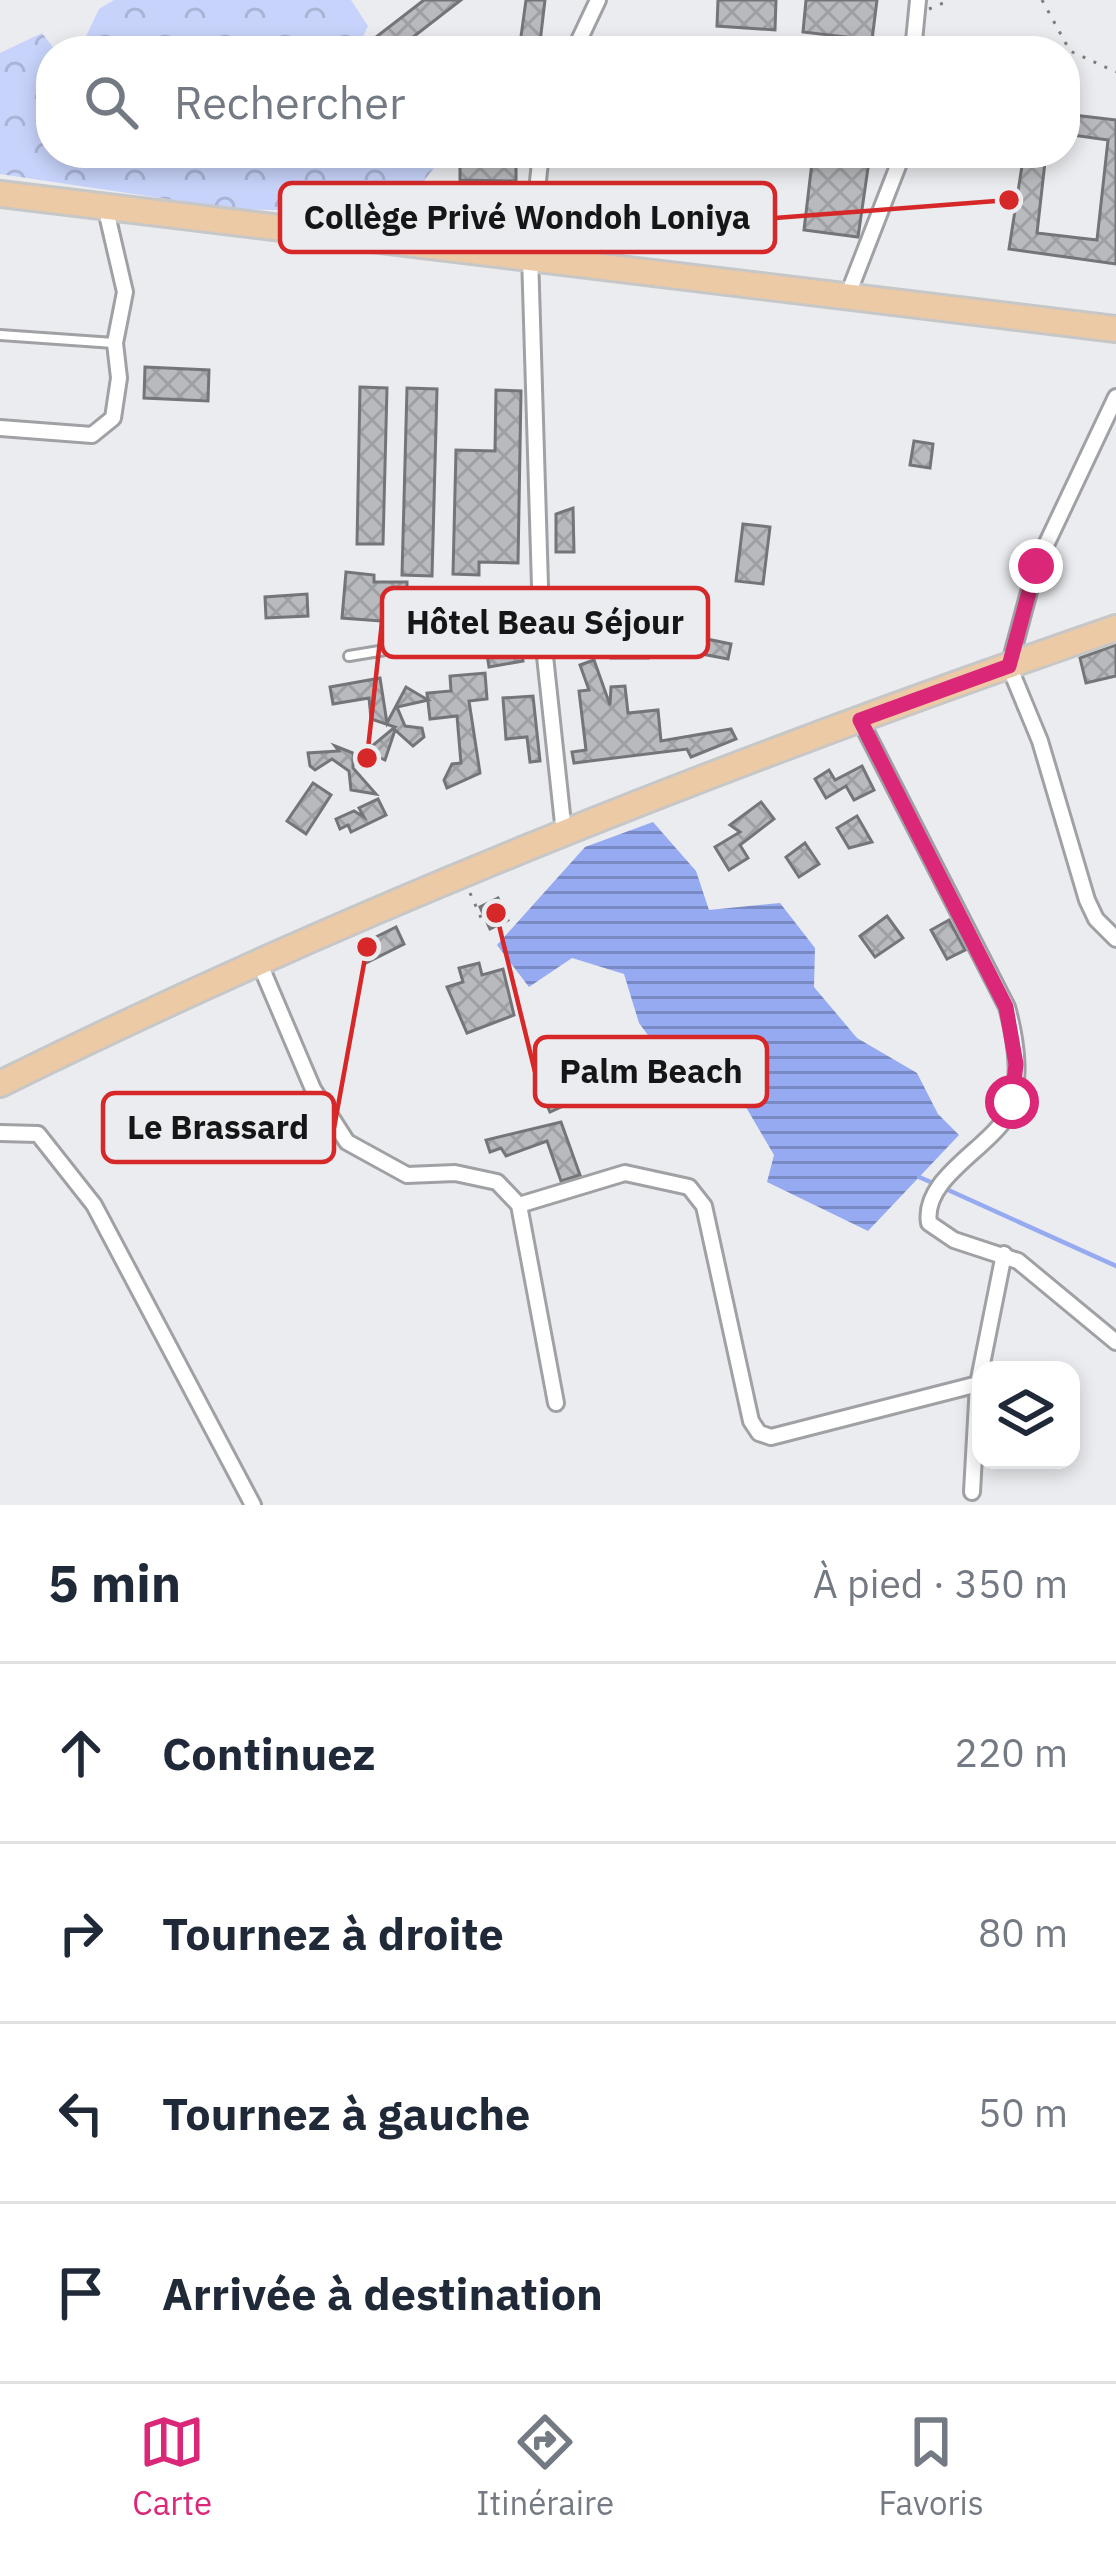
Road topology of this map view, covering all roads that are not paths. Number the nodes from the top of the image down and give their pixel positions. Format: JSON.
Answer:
{"nodes":[{"id":1,"x":598,"y":0,"type":"edge"},
{"id":2,"x":581,"y":36,"type":"edge"},
{"id":3,"x":539,"y":168,"type":"edge"},
{"id":4,"x":896,"y":168,"type":"edge"},
{"id":5,"x":0,"y":194,"type":"edge"},
{"id":6,"x":105,"y":206,"type":"junction"},
{"id":7,"x":530,"y":256,"type":"junction"},
{"id":8,"x":847,"y":297,"type":"junction"},
{"id":9,"x":1116,"y":329,"type":"edge"},
{"id":10,"x":0,"y":335,"type":"edge"},
{"id":11,"x":116,"y":343,"type":"junction"},
{"id":12,"x":1116,"y":397,"type":"edge"},
{"id":13,"x":0,"y":428,"type":"edge"},
{"id":14,"x":542,"y":619,"type":"junction"},
{"id":15,"x":1116,"y":628,"type":"edge"},
{"id":16,"x":349,"y":656,"type":"dead end"},
{"id":17,"x":1009,"y":666,"type":"junction"},
{"id":18,"x":860,"y":720,"type":"junction"},
{"id":19,"x":564,"y":833,"type":"junction"},
{"id":20,"x":1116,"y":939,"type":"edge"},
{"id":21,"x":259,"y":962,"type":"junction"},
{"id":22,"x":0,"y":1084,"type":"edge"},
{"id":23,"x":0,"y":1132,"type":"edge"},
{"id":24,"x":519,"y":1205,"type":"junction"},
{"id":25,"x":1004,"y":1254,"type":"junction"},
{"id":26,"x":1116,"y":1342,"type":"edge"},
{"id":27,"x":983,"y":1361,"type":"edge"},
{"id":28,"x":972,"y":1386,"type":"edge"},
{"id":29,"x":556,"y":1403,"type":"dead end"},
{"id":30,"x":973,"y":1469,"type":"edge"},
{"id":31,"x":972,"y":1492,"type":"dead end"},
{"id":32,"x":253,"y":1505,"type":"edge"}],
"edges":[{"from":1,"to":2,"type":"street"},
{"from":3,"to":7,"type":"street"},
{"from":4,"to":8,"type":"street"},
{"from":5,"to":6,"type":"main road"},
{"from":6,"to":7,"type":"main road"},
{"from":6,"to":11,"type":"street"},
{"from":7,"to":8,"type":"main road"},
{"from":7,"to":14,"type":"street"},
{"from":8,"to":9,"type":"main road"},
{"from":10,"to":11,"type":"lane"},
{"from":11,"to":13,"type":"street"},
{"from":12,"to":17,"type":"street"},
{"from":14,"to":16,"type":"lane"},
{"from":14,"to":19,"type":"street"},
{"from":15,"to":17,"type":"main road"},
{"from":17,"to":18,"type":"main road"},
{"from":17,"to":20,"type":"street"},
{"from":18,"to":19,"type":"main road"},
{"from":18,"to":25,"type":"street"},
{"from":19,"to":21,"type":"main road"},
{"from":21,"to":22,"type":"main road"},
{"from":21,"to":24,"type":"street"},
{"from":23,"to":32,"type":"street"},
{"from":24,"to":28,"type":"street"},
{"from":24,"to":29,"type":"street"},
{"from":25,"to":26,"type":"street"},
{"from":25,"to":27,"type":"street"},
{"from":30,"to":31,"type":"street"}]}
